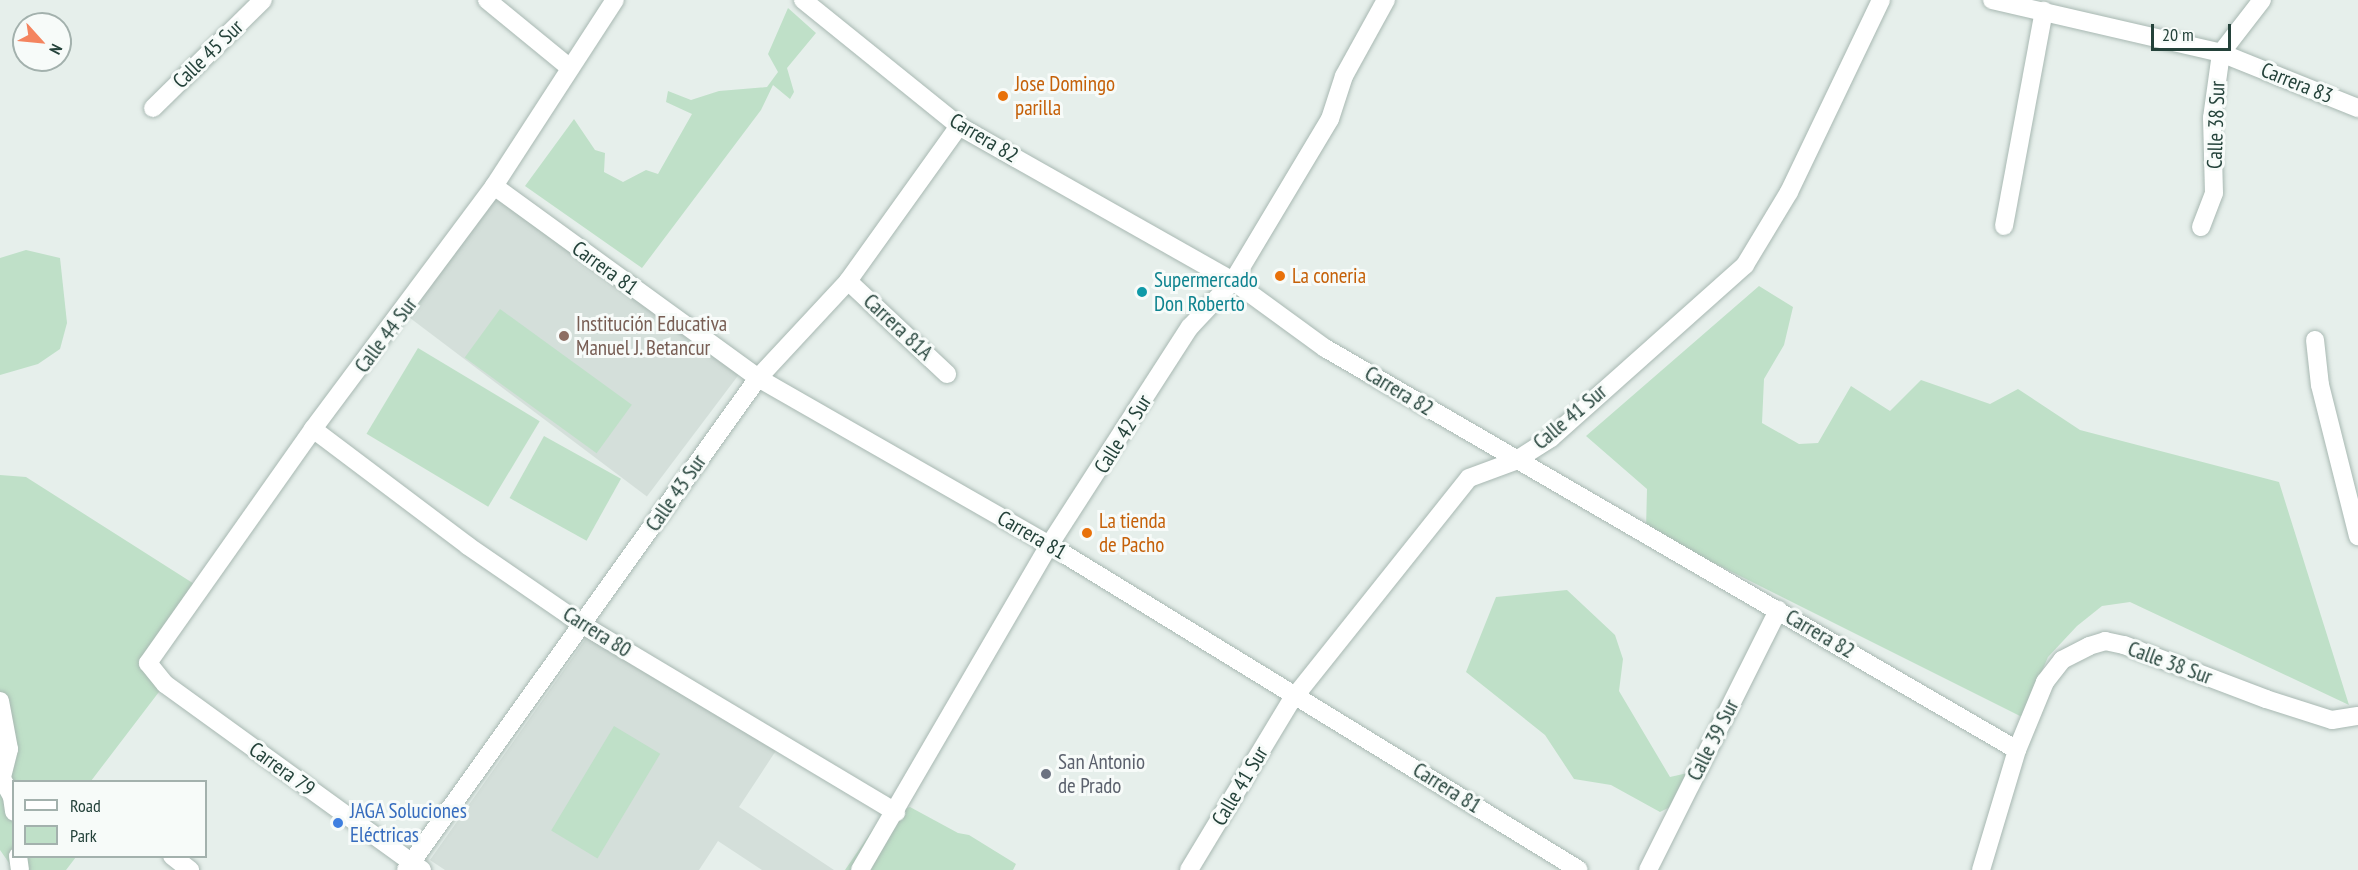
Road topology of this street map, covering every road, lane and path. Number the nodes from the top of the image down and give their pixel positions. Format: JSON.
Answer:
{"nodes":[{"id":1,"x":263,"y":0,"type":"edge"},
{"id":2,"x":486,"y":0,"type":"edge"},
{"id":3,"x":615,"y":0,"type":"edge"},
{"id":4,"x":803,"y":0,"type":"edge"},
{"id":5,"x":1386,"y":0,"type":"edge"},
{"id":6,"x":1881,"y":0,"type":"edge"},
{"id":7,"x":1992,"y":0,"type":"edge"},
{"id":8,"x":2262,"y":0,"type":"edge"},
{"id":9,"x":2044,"y":11,"type":"junction"},
{"id":10,"x":2221,"y":53,"type":"junction"},
{"id":11,"x":570,"y":68,"type":"junction"},
{"id":12,"x":153,"y":108,"type":"dead end"},
{"id":13,"x":2358,"y":108,"type":"edge"},
{"id":14,"x":959,"y":126,"type":"junction"},
{"id":15,"x":495,"y":186,"type":"junction"},
{"id":16,"x":2004,"y":226,"type":"dead end"},
{"id":17,"x":2201,"y":227,"type":"dead end"},
{"id":18,"x":1233,"y":280,"type":"junction"},
{"id":19,"x":848,"y":281,"type":"junction"},
{"id":20,"x":2315,"y":340,"type":"dead end"},
{"id":21,"x":947,"y":374,"type":"dead end"},
{"id":22,"x":758,"y":378,"type":"junction"},
{"id":23,"x":313,"y":429,"type":"junction"},
{"id":24,"x":1515,"y":461,"type":"junction"},
{"id":25,"x":2358,"y":536,"type":"edge"},
{"id":26,"x":1051,"y":546,"type":"junction"},
{"id":27,"x":1778,"y":610,"type":"junction"},
{"id":28,"x":583,"y":625,"type":"junction"},
{"id":29,"x":148,"y":663,"type":"joint"},
{"id":30,"x":1297,"y":694,"type":"junction"},
{"id":31,"x":0,"y":701,"type":"edge"},
{"id":32,"x":2358,"y":716,"type":"edge"},
{"id":33,"x":2017,"y":750,"type":"junction"},
{"id":34,"x":1,"y":776,"type":"edge"},
{"id":35,"x":12,"y":797,"type":"edge"},
{"id":36,"x":896,"y":812,"type":"junction"},
{"id":37,"x":175,"y":858,"type":"edge"},
{"id":38,"x":414,"y":868,"type":"edge"},
{"id":39,"x":190,"y":870,"type":"edge"},
{"id":40,"x":860,"y":870,"type":"edge"},
{"id":41,"x":1189,"y":870,"type":"edge"},
{"id":42,"x":1579,"y":870,"type":"edge"},
{"id":43,"x":1648,"y":870,"type":"edge"},
{"id":44,"x":1980,"y":870,"type":"edge"}],
"edges":[{"from":1,"to":12,"type":"street","name":"Calle 45 Sur"},
{"from":2,"to":11,"type":"street"},
{"from":3,"to":11,"type":"street","name":"Calle 44 Sur"},
{"from":4,"to":14,"type":"street","name":"Carrera 82"},
{"from":5,"to":18,"type":"street","name":"Calle 42 Sur"},
{"from":6,"to":24,"type":"street","name":"Calle 41 Sur"},
{"from":7,"to":9,"type":"street","name":"Carrera 83"},
{"from":8,"to":10,"type":"street","name":"Calle 38 Sur"},
{"from":9,"to":10,"type":"street","name":"Carrera 83"},
{"from":9,"to":16,"type":"street"},
{"from":10,"to":13,"type":"street","name":"Carrera 83"},
{"from":10,"to":17,"type":"street","name":"Calle 38 Sur"},
{"from":11,"to":15,"type":"street","name":"Calle 44 Sur"},
{"from":14,"to":18,"type":"street","name":"Carrera 82"},
{"from":14,"to":19,"type":"street","name":"Calle 43 Sur"},
{"from":15,"to":22,"type":"street","name":"Carrera 81"},
{"from":15,"to":23,"type":"street","name":"Calle 44 Sur"},
{"from":18,"to":24,"type":"street","name":"Carrera 82"},
{"from":18,"to":26,"type":"street","name":"Calle 42 Sur"},
{"from":19,"to":21,"type":"street","name":"Carrera 81A"},
{"from":19,"to":22,"type":"street","name":"Calle 43 Sur"},
{"from":20,"to":25,"type":"street"},
{"from":22,"to":26,"type":"street","name":"Carrera 81"},
{"from":22,"to":28,"type":"street","name":"Calle 43 Sur"},
{"from":23,"to":28,"type":"street","name":"Carrera 80"},
{"from":23,"to":29,"type":"street","name":"Calle 44 Sur"},
{"from":24,"to":27,"type":"street","name":"Carrera 82"},
{"from":24,"to":30,"type":"street","name":"Calle 41 Sur"},
{"from":26,"to":30,"type":"street","name":"Carrera 81"},
{"from":26,"to":36,"type":"street","name":"Calle 42 Sur"},
{"from":27,"to":33,"type":"street","name":"Carrera 82"},
{"from":27,"to":43,"type":"street","name":"Calle 39 Sur"},
{"from":28,"to":36,"type":"street","name":"Carrera 80"},
{"from":28,"to":38,"type":"street","name":"Calle 43 Sur"},
{"from":29,"to":38,"type":"street","name":"Carrera 79"},
{"from":30,"to":41,"type":"street","name":"Calle 41 Sur"},
{"from":30,"to":42,"type":"street","name":"Carrera 81"},
{"from":31,"to":34,"type":"street"},
{"from":32,"to":33,"type":"street","name":"Calle 38 Sur"},
{"from":33,"to":44,"type":"street","name":"Calle 38 Sur"},
{"from":34,"to":35,"type":"street"},
{"from":36,"to":40,"type":"street","name":"Calle 42 Sur"},
{"from":37,"to":39,"type":"street"}]}
